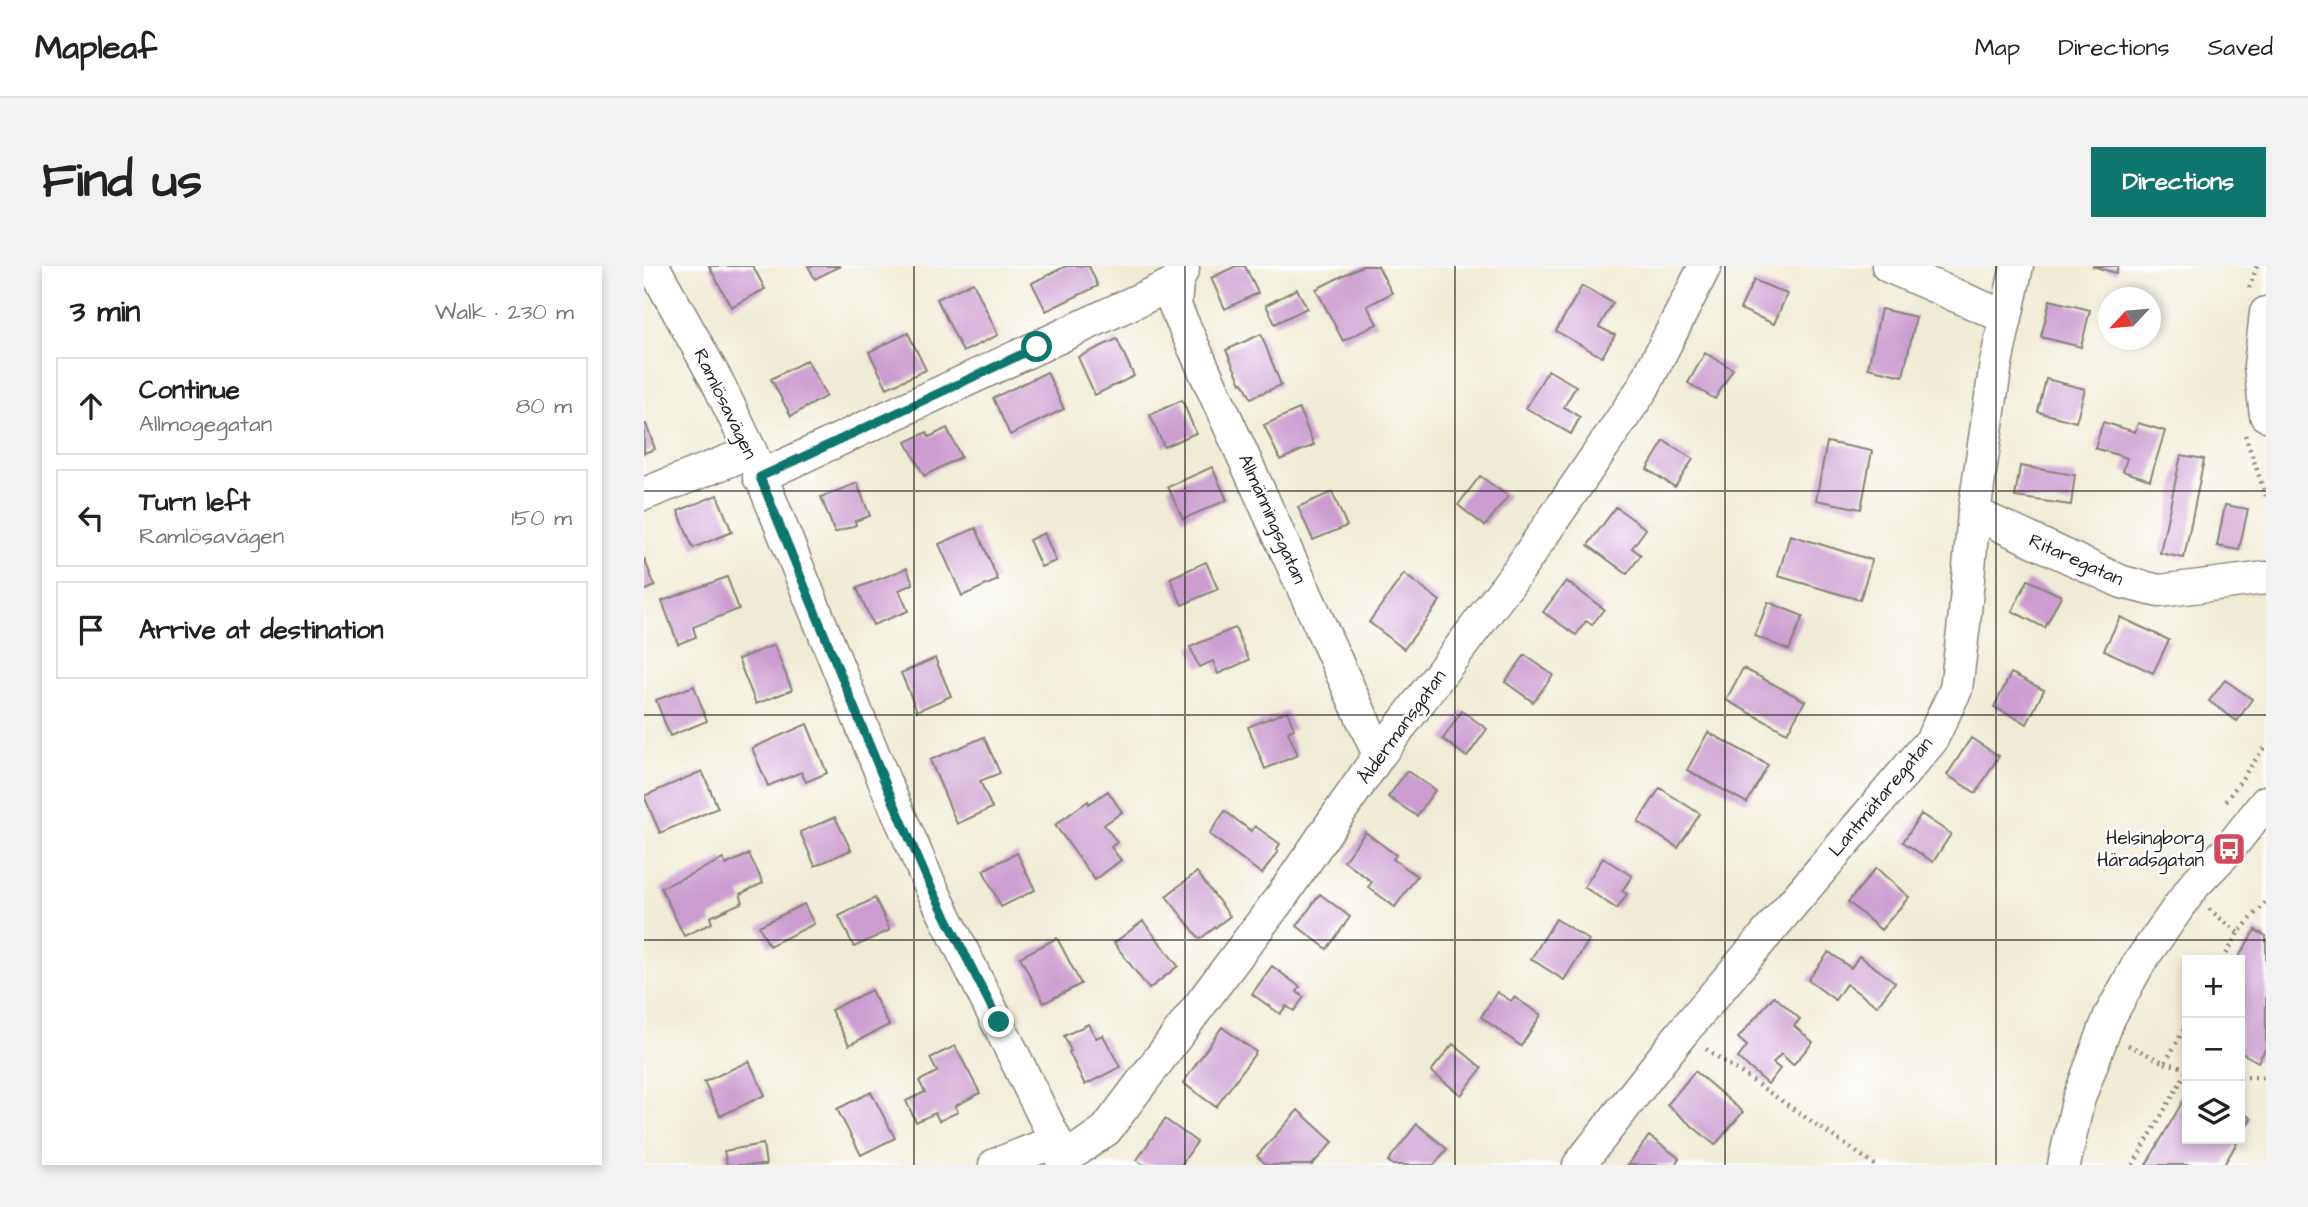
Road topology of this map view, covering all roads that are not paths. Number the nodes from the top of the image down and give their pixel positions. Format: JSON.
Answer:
{"nodes":[{"id":1,"x":653,"y":266,"type":"edge"},
{"id":2,"x":1705,"y":266,"type":"edge"},
{"id":3,"x":1888,"y":266,"type":"edge"},
{"id":4,"x":2017,"y":266,"type":"edge"},
{"id":5,"x":1181,"y":274,"type":"edge"},
{"id":6,"x":2266,"y":313,"type":"edge"},
{"id":7,"x":2005,"y":317,"type":"junction"},
{"id":8,"x":2266,"y":415,"type":"edge"},
{"id":9,"x":755,"y":465,"type":"junction"},
{"id":10,"x":644,"y":495,"type":"edge"},
{"id":11,"x":1974,"y":513,"type":"junction"},
{"id":12,"x":2266,"y":578,"type":"edge"},
{"id":13,"x":1379,"y":755,"type":"junction"},
{"id":14,"x":2266,"y":802,"type":"edge"},
{"id":15,"x":1063,"y":1158,"type":"edge"},
{"id":16,"x":995,"y":1165,"type":"edge"},
{"id":17,"x":1578,"y":1165,"type":"edge"},
{"id":18,"x":2064,"y":1165,"type":"edge"}],
"edges":[{"from":1,"to":9,"type":"street","name":"Ramlösavägen"},
{"from":2,"to":13,"type":"street","name":"Åldermansgatan"},
{"from":3,"to":7,"type":"street"},
{"from":4,"to":7,"type":"street","name":"Lantmätaregatan"},
{"from":5,"to":9,"type":"street"},
{"from":5,"to":13,"type":"street","name":"Allmänningsgatan"},
{"from":6,"to":8,"type":"street"},
{"from":7,"to":11,"type":"street","name":"Lantmätaregatan"},
{"from":9,"to":10,"type":"street"},
{"from":9,"to":15,"type":"street","name":"Ramlösavägen"},
{"from":11,"to":12,"type":"street","name":"Ritaregatan"},
{"from":11,"to":17,"type":"street","name":"Lantmätaregatan"},
{"from":13,"to":15,"type":"street","name":"Åldermansgatan"},
{"from":14,"to":18,"type":"street"},
{"from":15,"to":16,"type":"street","name":"Åldermansgatan"}]}
